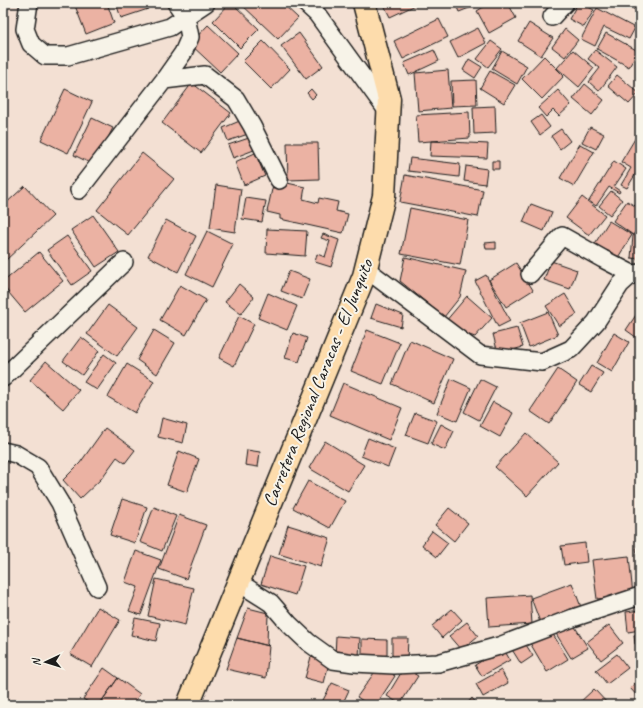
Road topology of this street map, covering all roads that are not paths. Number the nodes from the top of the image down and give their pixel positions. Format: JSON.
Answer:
{"nodes":[{"id":1,"x":29,"y":3,"type":"edge"},
{"id":2,"x":206,"y":3,"type":"edge"},
{"id":3,"x":306,"y":3,"type":"edge"},
{"id":4,"x":364,"y":3,"type":"edge"},
{"id":5,"x":565,"y":3,"type":"edge"},
{"id":6,"x":181,"y":10,"type":"edge"},
{"id":7,"x":552,"y":16,"type":"dead end"},
{"id":8,"x":164,"y":80,"type":"junction"},
{"id":9,"x":388,"y":112,"type":"junction"},
{"id":10,"x":279,"y":180,"type":"dead end"},
{"id":11,"x":79,"y":190,"type":"dead end"},
{"id":12,"x":124,"y":262,"type":"dead end"},
{"id":13,"x":366,"y":269,"type":"junction"},
{"id":14,"x":636,"y":273,"type":"edge"},
{"id":15,"x":530,"y":274,"type":"dead end"},
{"id":16,"x":3,"y":378,"type":"edge"},
{"id":17,"x":3,"y":451,"type":"edge"},
{"id":18,"x":238,"y":582,"type":"junction"},
{"id":19,"x":97,"y":587,"type":"dead end"},
{"id":20,"x":640,"y":596,"type":"edge"},
{"id":21,"x":188,"y":705,"type":"edge"}],
"edges":[{"from":1,"to":6,"type":"street"},
{"from":2,"to":6,"type":"street"},
{"from":3,"to":9,"type":"street"},
{"from":4,"to":9,"type":"main road","name":"Carretera Regional Caracas - El Junquito"},
{"from":5,"to":7,"type":"street"},
{"from":6,"to":8,"type":"street"},
{"from":8,"to":10,"type":"street"},
{"from":8,"to":11,"type":"street"},
{"from":9,"to":13,"type":"main road","name":"Carretera Regional Caracas - El Junquito"},
{"from":12,"to":16,"type":"street"},
{"from":13,"to":14,"type":"street"},
{"from":13,"to":18,"type":"main road","name":"Carretera Regional Caracas - El Junquito"},
{"from":14,"to":15,"type":"street"},
{"from":17,"to":19,"type":"street"},
{"from":18,"to":20,"type":"street"},
{"from":18,"to":21,"type":"main road","name":"Carretera Regional Caracas - El Junquito"}]}
